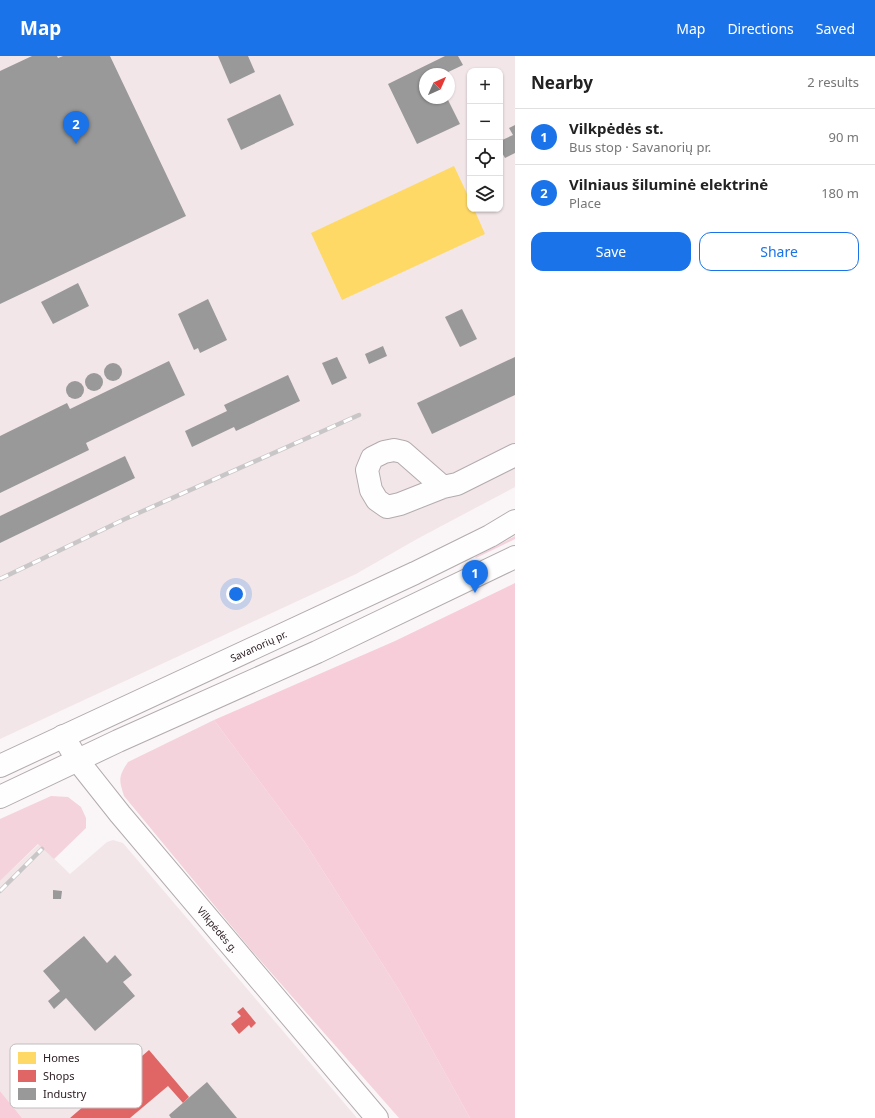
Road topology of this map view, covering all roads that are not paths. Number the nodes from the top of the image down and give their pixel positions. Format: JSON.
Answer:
{"nodes":[{"id":1,"x":515,"y":455,"type":"edge"},
{"id":2,"x":443,"y":487,"type":"dead end"},
{"id":3,"x":515,"y":521,"type":"edge"},
{"id":4,"x":515,"y":557,"type":"edge"},
{"id":5,"x":63,"y":736,"type":"junction"},
{"id":6,"x":78,"y":761,"type":"junction"},
{"id":7,"x":0,"y":766,"type":"edge"},
{"id":8,"x":0,"y":797,"type":"edge"},
{"id":9,"x":377,"y":1118,"type":"edge"}],
"edges":[{"from":1,"to":2,"type":"main road"},
{"from":3,"to":5,"type":"main road","name":"Savanorių pr."},
{"from":4,"to":6,"type":"main road"},
{"from":5,"to":6,"type":"main road","name":"Vilkpėdės g."},
{"from":5,"to":7,"type":"main road","name":"Savanorių pr."},
{"from":6,"to":8,"type":"main road"},
{"from":6,"to":9,"type":"main road","name":"Vilkpėdės g."}]}
